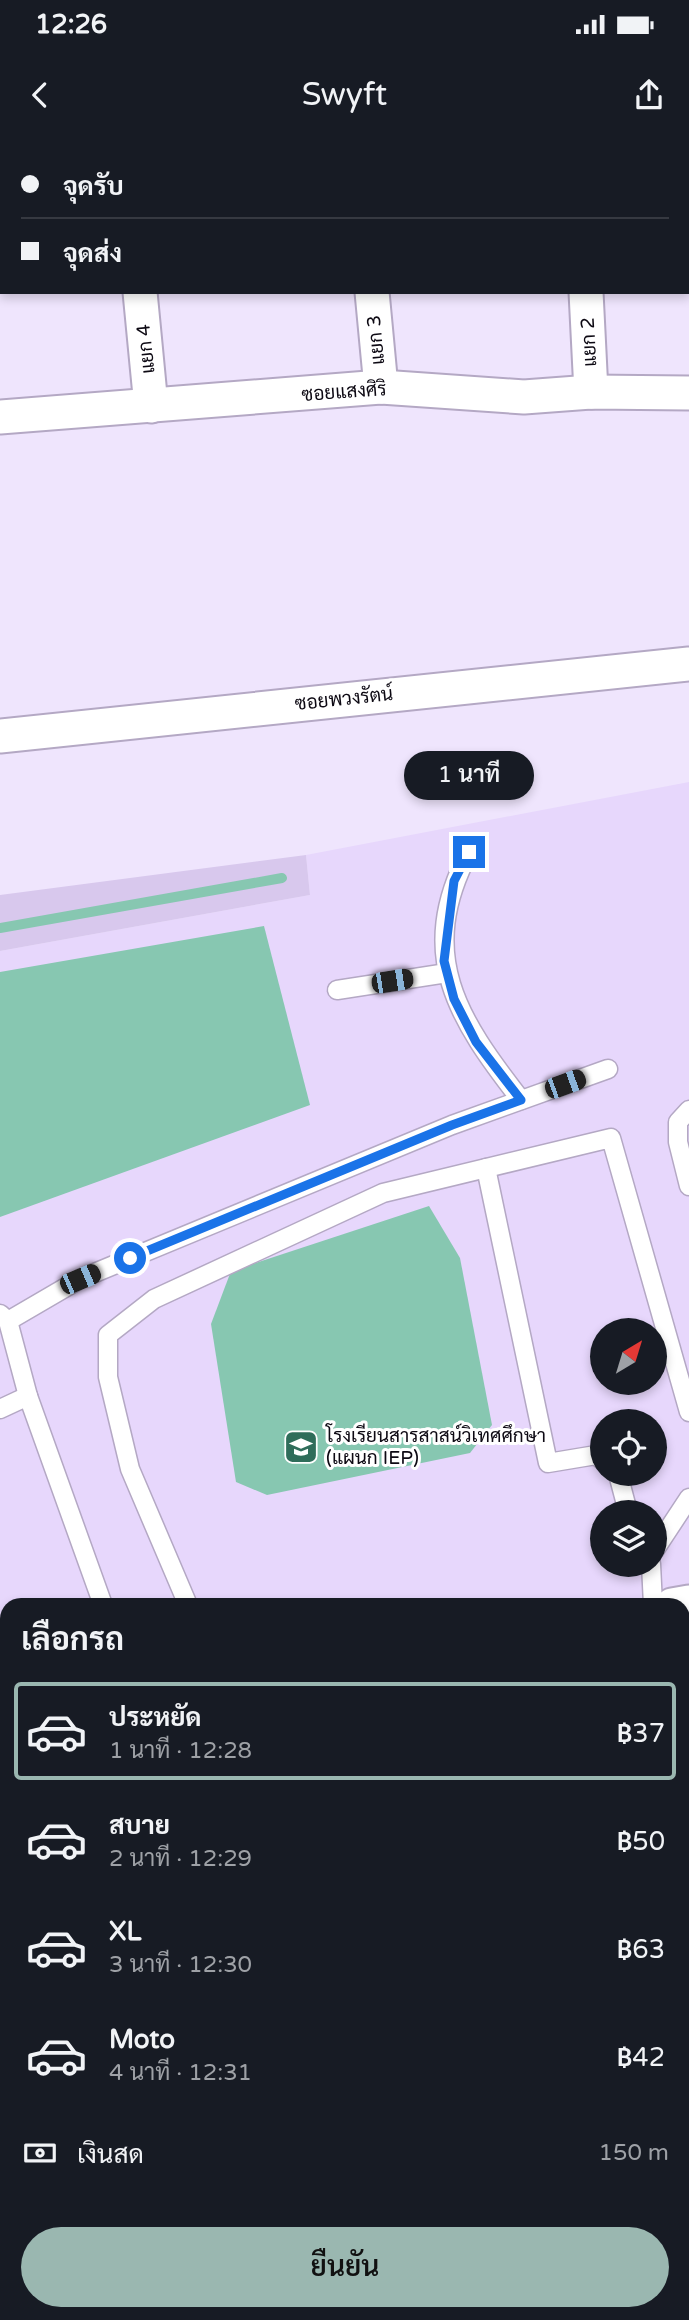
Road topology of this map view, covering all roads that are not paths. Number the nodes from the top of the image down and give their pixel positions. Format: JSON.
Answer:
{"nodes":[{"id":1,"x":140,"y":294,"type":"edge"},
{"id":2,"x":372,"y":294,"type":"edge"},
{"id":3,"x":586,"y":294,"type":"edge"},
{"id":4,"x":381,"y":387,"type":"junction"},
{"id":5,"x":592,"y":392,"type":"junction"},
{"id":6,"x":689,"y":393,"type":"edge"},
{"id":7,"x":151,"y":406,"type":"junction"},
{"id":8,"x":0,"y":417,"type":"edge"},
{"id":9,"x":689,"y":664,"type":"edge"},
{"id":10,"x":0,"y":736,"type":"edge"},
{"id":11,"x":469,"y":852,"type":"dead end"},
{"id":12,"x":447,"y":973,"type":"junction"},
{"id":13,"x":337,"y":990,"type":"dead end"},
{"id":14,"x":608,"y":1069,"type":"dead end"},
{"id":15,"x":521,"y":1100,"type":"junction"},
{"id":16,"x":689,"y":1111,"type":"edge"},
{"id":17,"x":486,"y":1168,"type":"junction"},
{"id":18,"x":689,"y":1186,"type":"edge"},
{"id":19,"x":4,"y":1318,"type":"edge"},
{"id":20,"x":28,"y":1396,"type":"junction"},
{"id":21,"x":0,"y":1409,"type":"edge"},
{"id":22,"x":689,"y":1412,"type":"edge"},
{"id":23,"x":590,"y":1456,"type":"edge"},
{"id":24,"x":689,"y":1498,"type":"edge"},
{"id":25,"x":667,"y":1531,"type":"edge"},
{"id":26,"x":652,"y":1577,"type":"edge"},
{"id":27,"x":100,"y":1598,"type":"edge"},
{"id":28,"x":185,"y":1598,"type":"edge"},
{"id":29,"x":653,"y":1598,"type":"edge"}],
"edges":[{"from":1,"to":7,"type":"street","name":"แยก 4"},
{"from":2,"to":4,"type":"street","name":"แยก 3"},
{"from":3,"to":5,"type":"street","name":"แยก 2"},
{"from":4,"to":5,"type":"street","name":"ซอยแสงศิริ"},
{"from":4,"to":7,"type":"street","name":"ซอยแสงศิริ"},
{"from":5,"to":6,"type":"street","name":"ซอยแสงศิริ"},
{"from":7,"to":8,"type":"street","name":"ซอยแสงศิริ"},
{"from":9,"to":10,"type":"street","name":"ซอยพวงรัตน์"},
{"from":11,"to":12,"type":"lane"},
{"from":12,"to":13,"type":"lane"},
{"from":12,"to":15,"type":"lane"},
{"from":14,"to":15,"type":"lane"},
{"from":15,"to":19,"type":"lane"},
{"from":16,"to":18,"type":"lane"},
{"from":17,"to":22,"type":"lane"},
{"from":17,"to":23,"type":"lane"},
{"from":17,"to":28,"type":"lane"},
{"from":19,"to":20,"type":"lane"},
{"from":20,"to":21,"type":"lane"},
{"from":20,"to":27,"type":"lane"},
{"from":24,"to":25,"type":"lane"},
{"from":26,"to":29,"type":"lane"}]}
